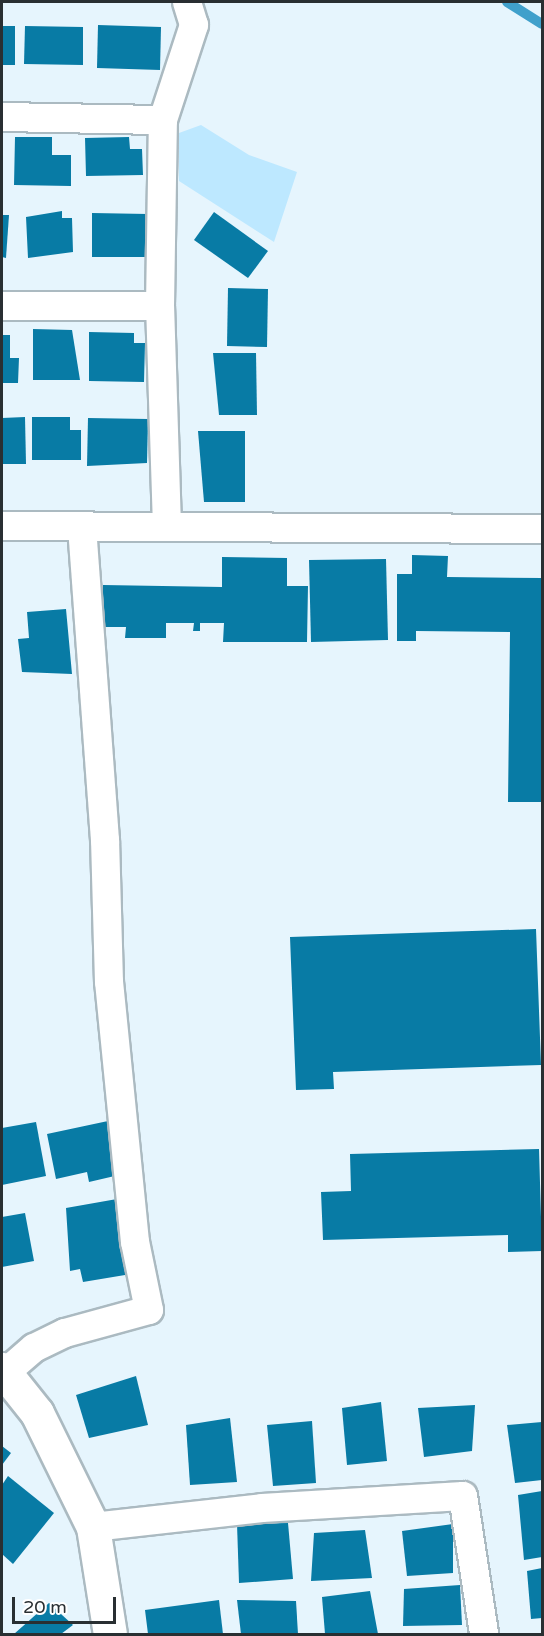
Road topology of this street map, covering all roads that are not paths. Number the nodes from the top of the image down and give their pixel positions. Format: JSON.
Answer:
{"nodes":[{"id":1,"x":187,"y":2,"type":"edge"},
{"id":2,"x":2,"y":117,"type":"edge"},
{"id":3,"x":163,"y":120,"type":"junction"},
{"id":4,"x":2,"y":306,"type":"edge"},
{"id":5,"x":160,"y":306,"type":"junction"},
{"id":6,"x":2,"y":526,"type":"edge"},
{"id":7,"x":167,"y":527,"type":"junction"},
{"id":8,"x":82,"y":528,"type":"junction"},
{"id":9,"x":543,"y":529,"type":"edge"},
{"id":10,"x":3,"y":1371,"type":"edge"},
{"id":11,"x":93,"y":1527,"type":"junction"},
{"id":12,"x":110,"y":1635,"type":"edge"},
{"id":13,"x":484,"y":1635,"type":"edge"}],
"edges":[{"from":1,"to":3,"type":"street"},
{"from":2,"to":3,"type":"street"},
{"from":3,"to":5,"type":"street"},
{"from":4,"to":5,"type":"street"},
{"from":5,"to":7,"type":"street"},
{"from":6,"to":8,"type":"street"},
{"from":7,"to":8,"type":"street"},
{"from":7,"to":9,"type":"street"},
{"from":8,"to":10,"type":"street"},
{"from":10,"to":11,"type":"street"},
{"from":11,"to":12,"type":"street"},
{"from":11,"to":13,"type":"street"}]}
